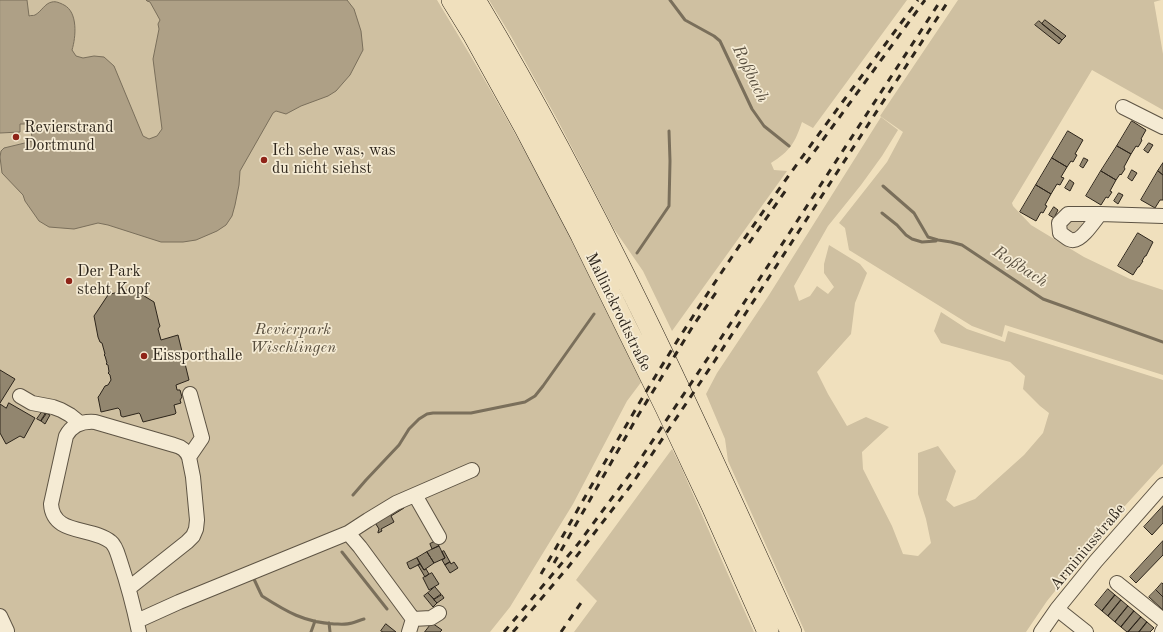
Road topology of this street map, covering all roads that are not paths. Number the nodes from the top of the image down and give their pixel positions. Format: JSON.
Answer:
{"nodes":[{"id":1,"x":452,"y":0,"type":"edge"},
{"id":2,"x":475,"y":0,"type":"edge"},
{"id":3,"x":1122,"y":107,"type":"dead end"},
{"id":4,"x":1163,"y":127,"type":"edge"},
{"id":5,"x":1100,"y":214,"type":"dead end"},
{"id":6,"x":1163,"y":216,"type":"edge"},
{"id":7,"x":190,"y":394,"type":"dead end"},
{"id":8,"x":20,"y":396,"type":"dead end"},
{"id":9,"x":80,"y":423,"type":"junction"},
{"id":10,"x":190,"y":457,"type":"junction"},
{"id":11,"x":472,"y":470,"type":"dead end"},
{"id":12,"x":1163,"y":485,"type":"edge"},
{"id":13,"x":415,"y":495,"type":"junction"},
{"id":14,"x":348,"y":533,"type":"junction"},
{"id":15,"x":439,"y":537,"type":"dead end"},
{"id":16,"x":1117,"y":582,"type":"dead end"},
{"id":17,"x":129,"y":588,"type":"junction"},
{"id":18,"x":1057,"y":610,"type":"junction"},
{"id":19,"x":439,"y":613,"type":"dead end"},
{"id":20,"x":0,"y":616,"type":"edge"},
{"id":21,"x":1163,"y":620,"type":"edge"},
{"id":22,"x":138,"y":626,"type":"edge"},
{"id":23,"x":411,"y":626,"type":"edge"},
{"id":24,"x":6,"y":630,"type":"edge"},
{"id":25,"x":768,"y":632,"type":"edge"},
{"id":26,"x":791,"y":632,"type":"edge"},
{"id":27,"x":1041,"y":632,"type":"edge"},
{"id":28,"x":1086,"y":632,"type":"edge"}],
"edges":[{"from":1,"to":25,"type":"highway","name":"Mallinckrodtstraße"},
{"from":2,"to":26,"type":"highway","name":"Mallinckrodtstraße"},
{"from":3,"to":4,"type":"street"},
{"from":5,"to":6,"type":"street"},
{"from":7,"to":10,"type":"street"},
{"from":8,"to":9,"type":"street"},
{"from":9,"to":10,"type":"street"},
{"from":9,"to":17,"type":"street"},
{"from":10,"to":17,"type":"street"},
{"from":11,"to":13,"type":"street"},
{"from":12,"to":18,"type":"street","name":"Arminiusstraße"},
{"from":13,"to":14,"type":"street"},
{"from":13,"to":15,"type":"street"},
{"from":14,"to":22,"type":"street"},
{"from":14,"to":23,"type":"street"},
{"from":16,"to":21,"type":"street"},
{"from":17,"to":22,"type":"street"},
{"from":18,"to":27,"type":"street","name":"Arminiusstraße"},
{"from":18,"to":28,"type":"street"},
{"from":19,"to":23,"type":"street"},
{"from":20,"to":24,"type":"street"}]}
